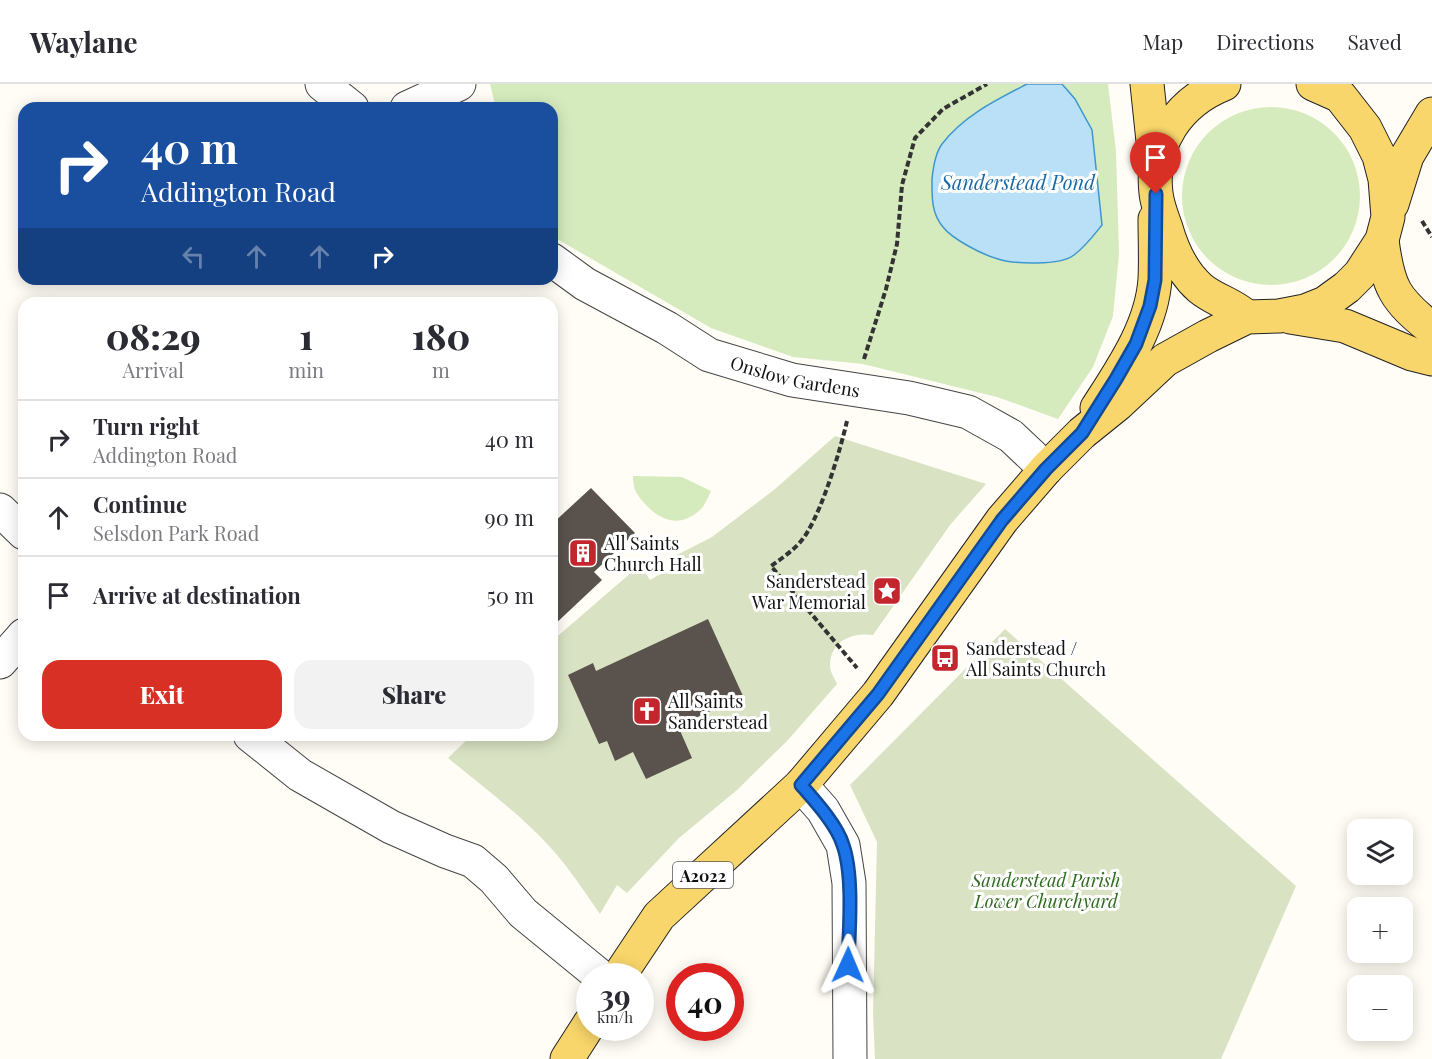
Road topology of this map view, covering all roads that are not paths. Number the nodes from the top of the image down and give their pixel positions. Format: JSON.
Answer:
{"nodes":[{"id":1,"x":322,"y":84,"type":"edge"},
{"id":2,"x":460,"y":84,"type":"edge"},
{"id":3,"x":1147,"y":84,"type":"edge"},
{"id":4,"x":1224,"y":84,"type":"edge"},
{"id":5,"x":1314,"y":84,"type":"edge"},
{"id":6,"x":344,"y":102,"type":"edge"},
{"id":7,"x":420,"y":102,"type":"edge"},
{"id":8,"x":465,"y":102,"type":"edge"},
{"id":9,"x":1432,"y":114,"type":"edge"},
{"id":10,"x":1155,"y":181,"type":"junction"},
{"id":11,"x":1385,"y":228,"type":"junction"},
{"id":12,"x":558,"y":264,"type":"edge"},
{"id":13,"x":1279,"y":316,"type":"junction"},
{"id":14,"x":1247,"y":317,"type":"junction"},
{"id":15,"x":1432,"y":329,"type":"edge"},
{"id":16,"x":1432,"y":359,"type":"edge"},
{"id":17,"x":1082,"y":433,"type":"junction"},
{"id":18,"x":1046,"y":469,"type":"junction"},
{"id":19,"x":0,"y":510,"type":"edge"},
{"id":20,"x":18,"y":527,"type":"edge"},
{"id":21,"x":18,"y":642,"type":"edge"},
{"id":22,"x":0,"y":662,"type":"edge"},
{"id":23,"x":258,"y":741,"type":"edge"},
{"id":24,"x":801,"y":785,"type":"junction"},
{"id":25,"x":584,"y":963,"type":"edge"},
{"id":26,"x":628,"y":963,"type":"edge"},
{"id":27,"x":578,"y":1041,"type":"edge"},
{"id":28,"x":567,"y":1059,"type":"edge"},
{"id":29,"x":850,"y":1059,"type":"edge"}],
"edges":[{"from":1,"to":6,"type":"street"},
{"from":2,"to":7,"type":"street"},
{"from":2,"to":8,"type":"street"},
{"from":3,"to":10,"type":"main road"},
{"from":4,"to":10,"type":"main road"},
{"from":5,"to":11,"type":"main road"},
{"from":9,"to":11,"type":"main road"},
{"from":10,"to":14,"type":"main road"},
{"from":10,"to":17,"type":"main road","number":"A2022"},
{"from":11,"to":13,"type":"main road"},
{"from":11,"to":15,"type":"main road"},
{"from":12,"to":18,"type":"street","name":"Onslow Gardens"},
{"from":13,"to":14,"type":"main road"},
{"from":13,"to":16,"type":"main road"},
{"from":14,"to":17,"type":"main road","number":"A2022"},
{"from":17,"to":18,"type":"main road","number":"A2022"},
{"from":18,"to":24,"type":"main road","number":"A2022"},
{"from":19,"to":20,"type":"street"},
{"from":21,"to":22,"type":"street"},
{"from":23,"to":25,"type":"street"},
{"from":24,"to":26,"type":"main road","number":"A2022"},
{"from":24,"to":29,"type":"street"},
{"from":27,"to":28,"type":"main road"}]}
